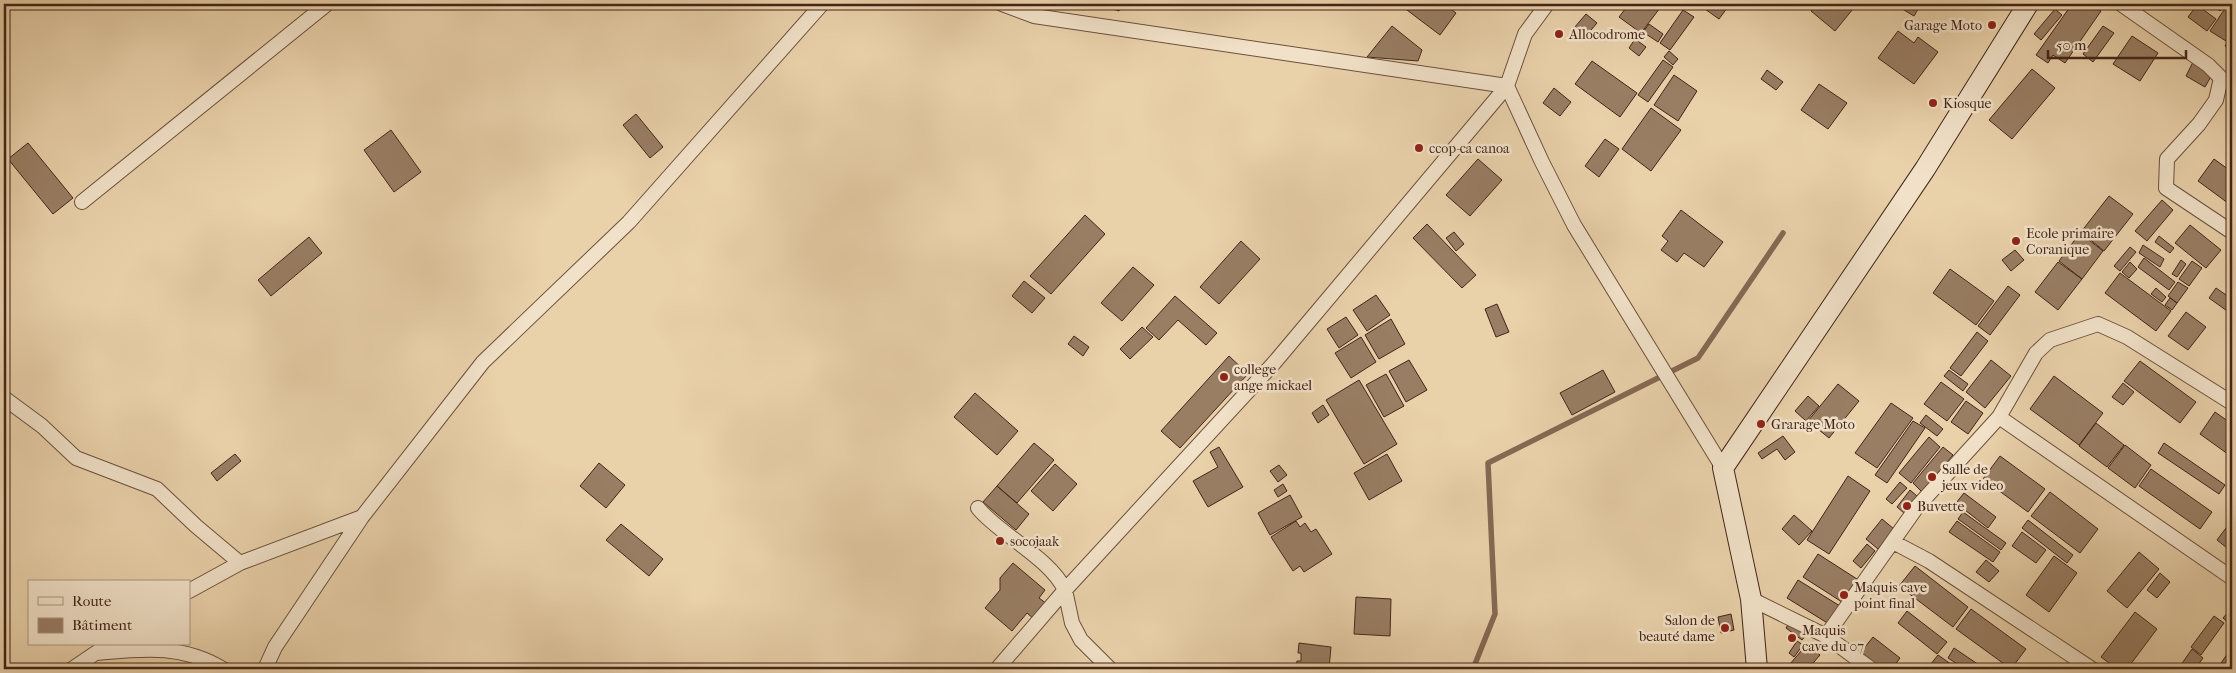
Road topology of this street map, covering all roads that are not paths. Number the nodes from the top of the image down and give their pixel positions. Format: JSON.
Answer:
{"nodes":[{"id":1,"x":327,"y":4,"type":"edge"},
{"id":2,"x":822,"y":4,"type":"edge"},
{"id":3,"x":1002,"y":4,"type":"edge"},
{"id":4,"x":1547,"y":4,"type":"edge"},
{"id":5,"x":2028,"y":4,"type":"edge"},
{"id":6,"x":2122,"y":4,"type":"edge"},
{"id":7,"x":2226,"y":81,"type":"edge"},
{"id":8,"x":1507,"y":86,"type":"junction"},
{"id":9,"x":82,"y":202,"type":"dead end"},
{"id":10,"x":2232,"y":232,"type":"edge"},
{"id":11,"x":4,"y":398,"type":"edge"},
{"id":12,"x":2232,"y":403,"type":"edge"},
{"id":13,"x":2000,"y":417,"type":"junction"},
{"id":14,"x":1723,"y":468,"type":"junction"},
{"id":15,"x":978,"y":508,"type":"dead end"},
{"id":16,"x":362,"y":517,"type":"junction"},
{"id":17,"x":1893,"y":542,"type":"junction"},
{"id":18,"x":240,"y":563,"type":"junction"},
{"id":19,"x":2232,"y":578,"type":"edge"},
{"id":20,"x":190,"y":590,"type":"edge"},
{"id":21,"x":1065,"y":590,"type":"junction"},
{"id":22,"x":1751,"y":598,"type":"junction"},
{"id":23,"x":1826,"y":636,"type":"junction"},
{"id":24,"x":105,"y":646,"type":"edge"},
{"id":25,"x":96,"y":653,"type":"junction"},
{"id":26,"x":72,"y":669,"type":"edge"},
{"id":27,"x":223,"y":669,"type":"edge"},
{"id":28,"x":265,"y":669,"type":"edge"},
{"id":29,"x":997,"y":669,"type":"edge"},
{"id":30,"x":1110,"y":669,"type":"edge"},
{"id":31,"x":1757,"y":669,"type":"edge"},
{"id":32,"x":1871,"y":669,"type":"edge"},
{"id":33,"x":2092,"y":669,"type":"edge"}],
"edges":[{"from":1,"to":9,"type":"street"},
{"from":2,"to":16,"type":"street"},
{"from":3,"to":8,"type":"street"},
{"from":4,"to":8,"type":"street"},
{"from":5,"to":14,"type":"main road"},
{"from":6,"to":7,"type":"street"},
{"from":7,"to":10,"type":"street"},
{"from":8,"to":14,"type":"street"},
{"from":8,"to":21,"type":"street"},
{"from":11,"to":18,"type":"street"},
{"from":12,"to":13,"type":"street"},
{"from":13,"to":17,"type":"street"},
{"from":13,"to":19,"type":"street"},
{"from":14,"to":22,"type":"main road"},
{"from":15,"to":21,"type":"street"},
{"from":16,"to":18,"type":"street"},
{"from":16,"to":28,"type":"street"},
{"from":17,"to":23,"type":"street"},
{"from":17,"to":33,"type":"street"},
{"from":18,"to":20,"type":"street"},
{"from":21,"to":29,"type":"street"},
{"from":21,"to":30,"type":"street"},
{"from":22,"to":23,"type":"street"},
{"from":22,"to":31,"type":"main road"},
{"from":23,"to":32,"type":"street"},
{"from":24,"to":25,"type":"street"},
{"from":25,"to":26,"type":"street"},
{"from":25,"to":27,"type":"street"}]}
